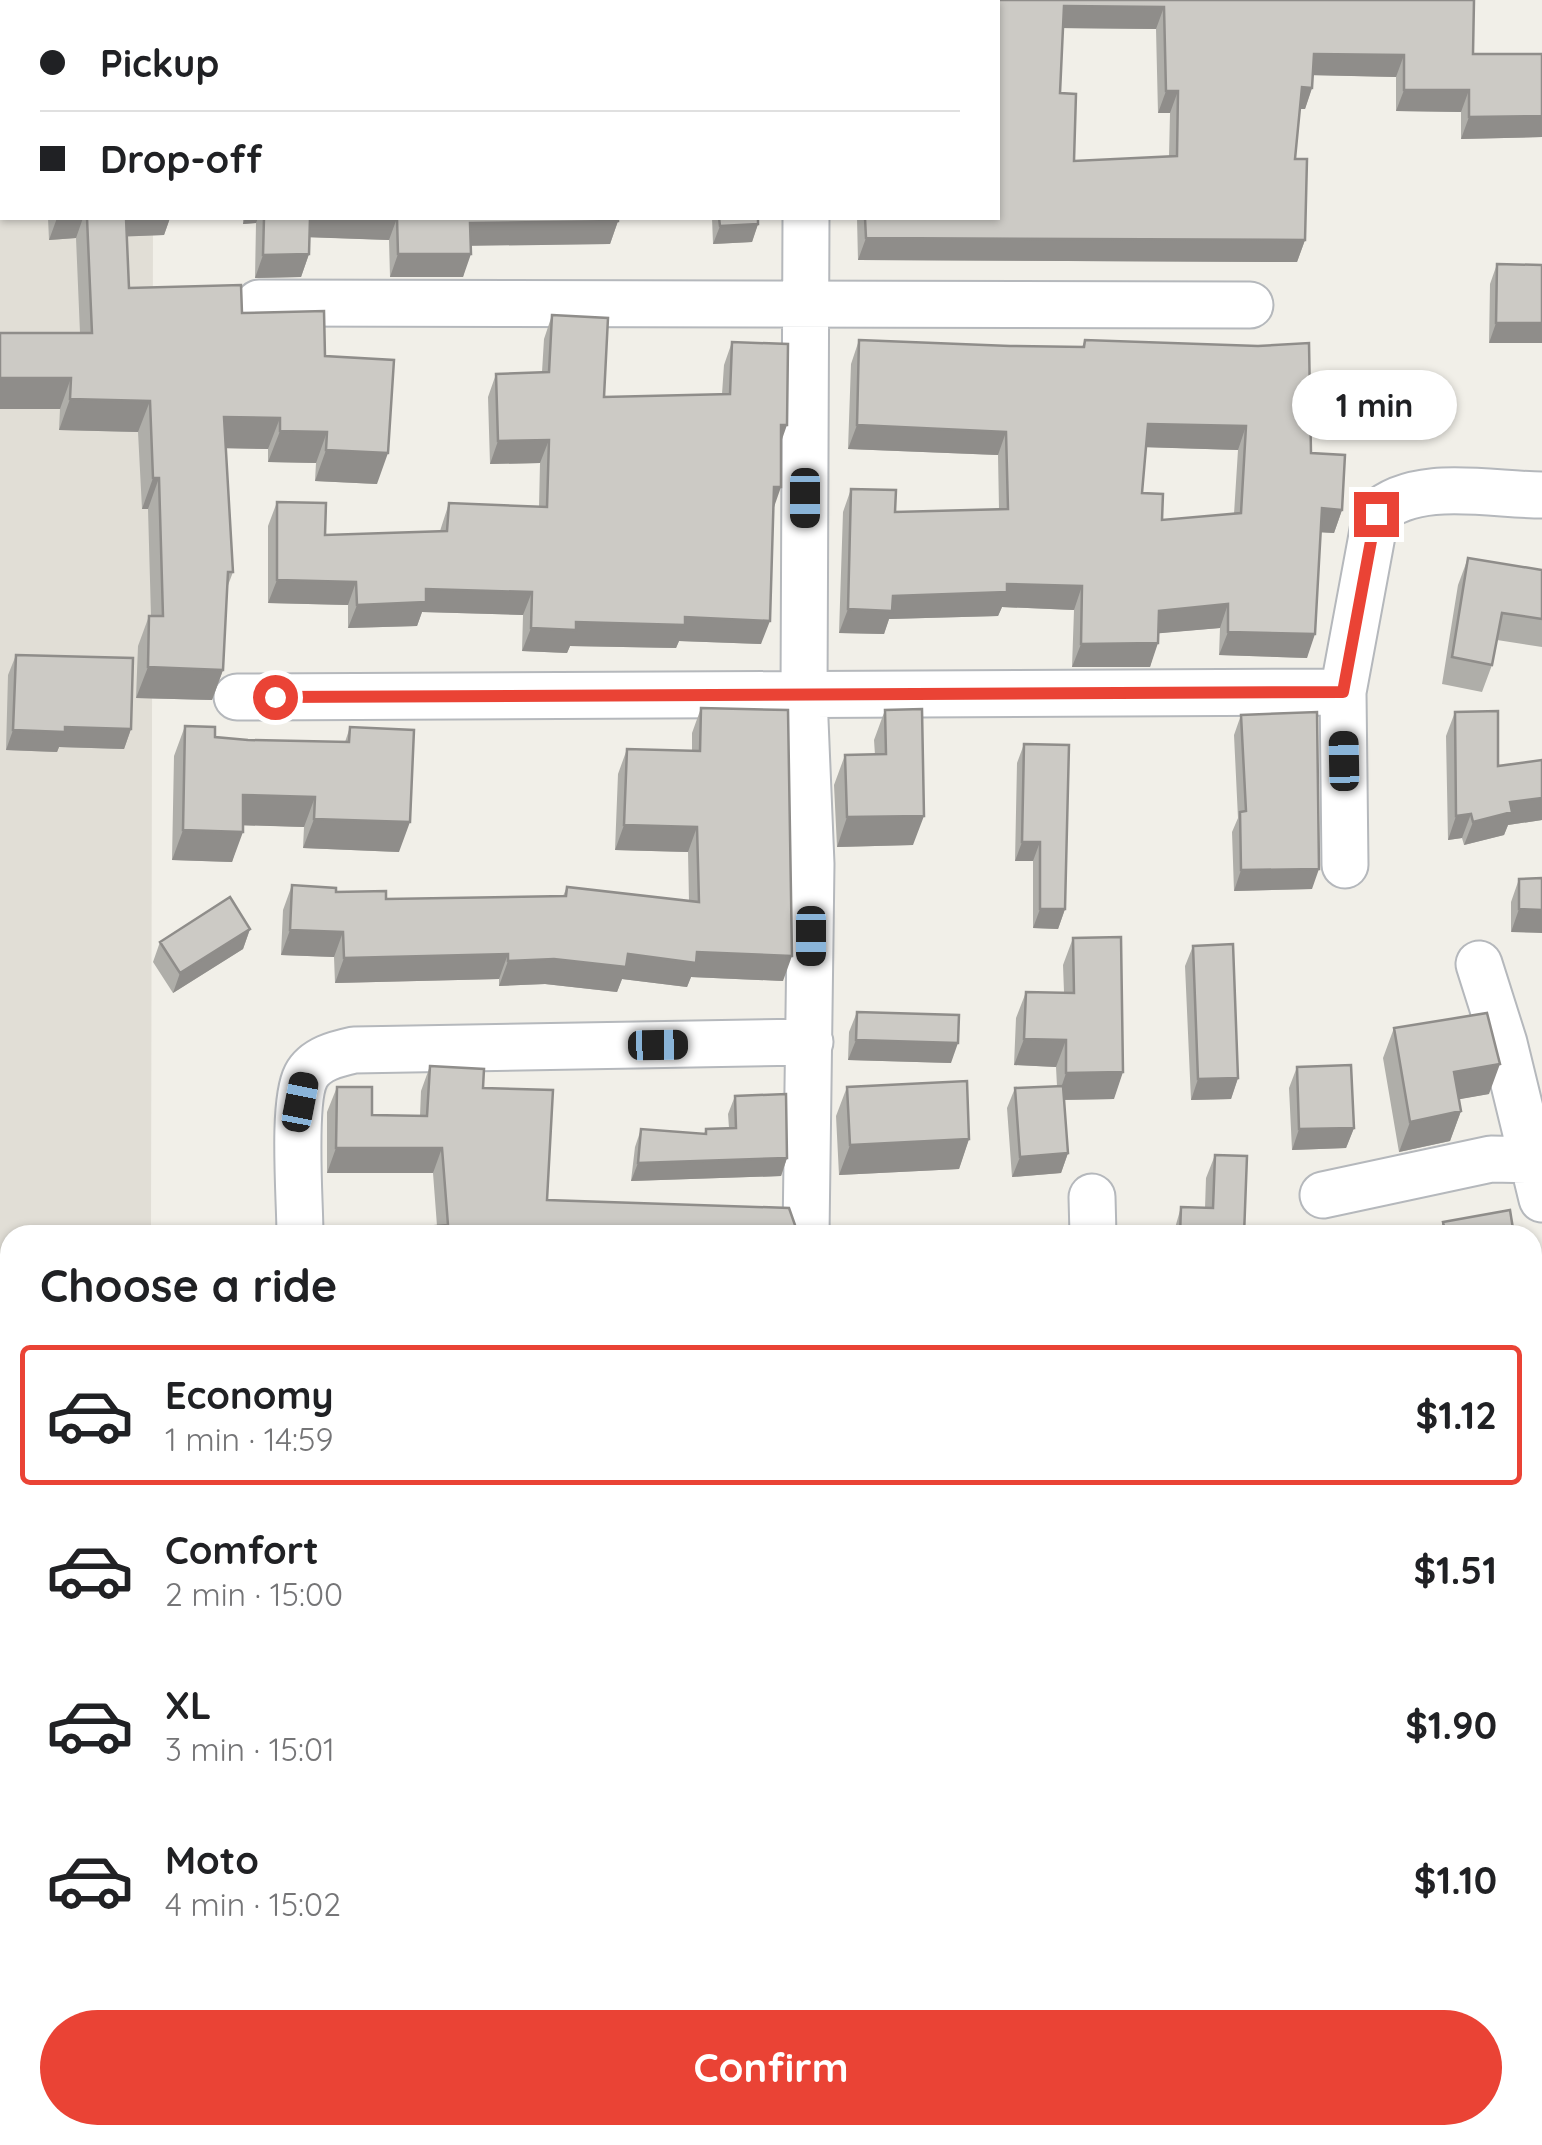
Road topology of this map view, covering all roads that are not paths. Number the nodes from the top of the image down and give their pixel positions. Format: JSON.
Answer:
{"nodes":[{"id":1,"x":806,"y":220,"type":"edge"},
{"id":2,"x":806,"y":301,"type":"junction"},
{"id":3,"x":259,"y":303,"type":"dead end"},
{"id":4,"x":1250,"y":305,"type":"dead end"},
{"id":5,"x":1542,"y":495,"type":"edge"},
{"id":6,"x":1343,"y":692,"type":"junction"},
{"id":7,"x":804,"y":696,"type":"junction"},
{"id":8,"x":237,"y":697,"type":"dead end"},
{"id":9,"x":1345,"y":865,"type":"dead end"},
{"id":10,"x":1479,"y":964,"type":"dead end"},
{"id":11,"x":810,"y":1042,"type":"junction"},
{"id":12,"x":1539,"y":1173,"type":"edge"},
{"id":13,"x":1323,"y":1195,"type":"dead end"},
{"id":14,"x":300,"y":1225,"type":"edge"},
{"id":15,"x":806,"y":1225,"type":"edge"}],
"edges":[{"from":1,"to":2,"type":"street"},
{"from":2,"to":3,"type":"street"},
{"from":2,"to":4,"type":"street"},
{"from":2,"to":7,"type":"street"},
{"from":5,"to":6,"type":"street"},
{"from":6,"to":7,"type":"street"},
{"from":6,"to":9,"type":"street"},
{"from":7,"to":8,"type":"street"},
{"from":7,"to":11,"type":"street"},
{"from":10,"to":12,"type":"street"},
{"from":11,"to":14,"type":"street"},
{"from":11,"to":15,"type":"street"},
{"from":12,"to":13,"type":"street"}]}
